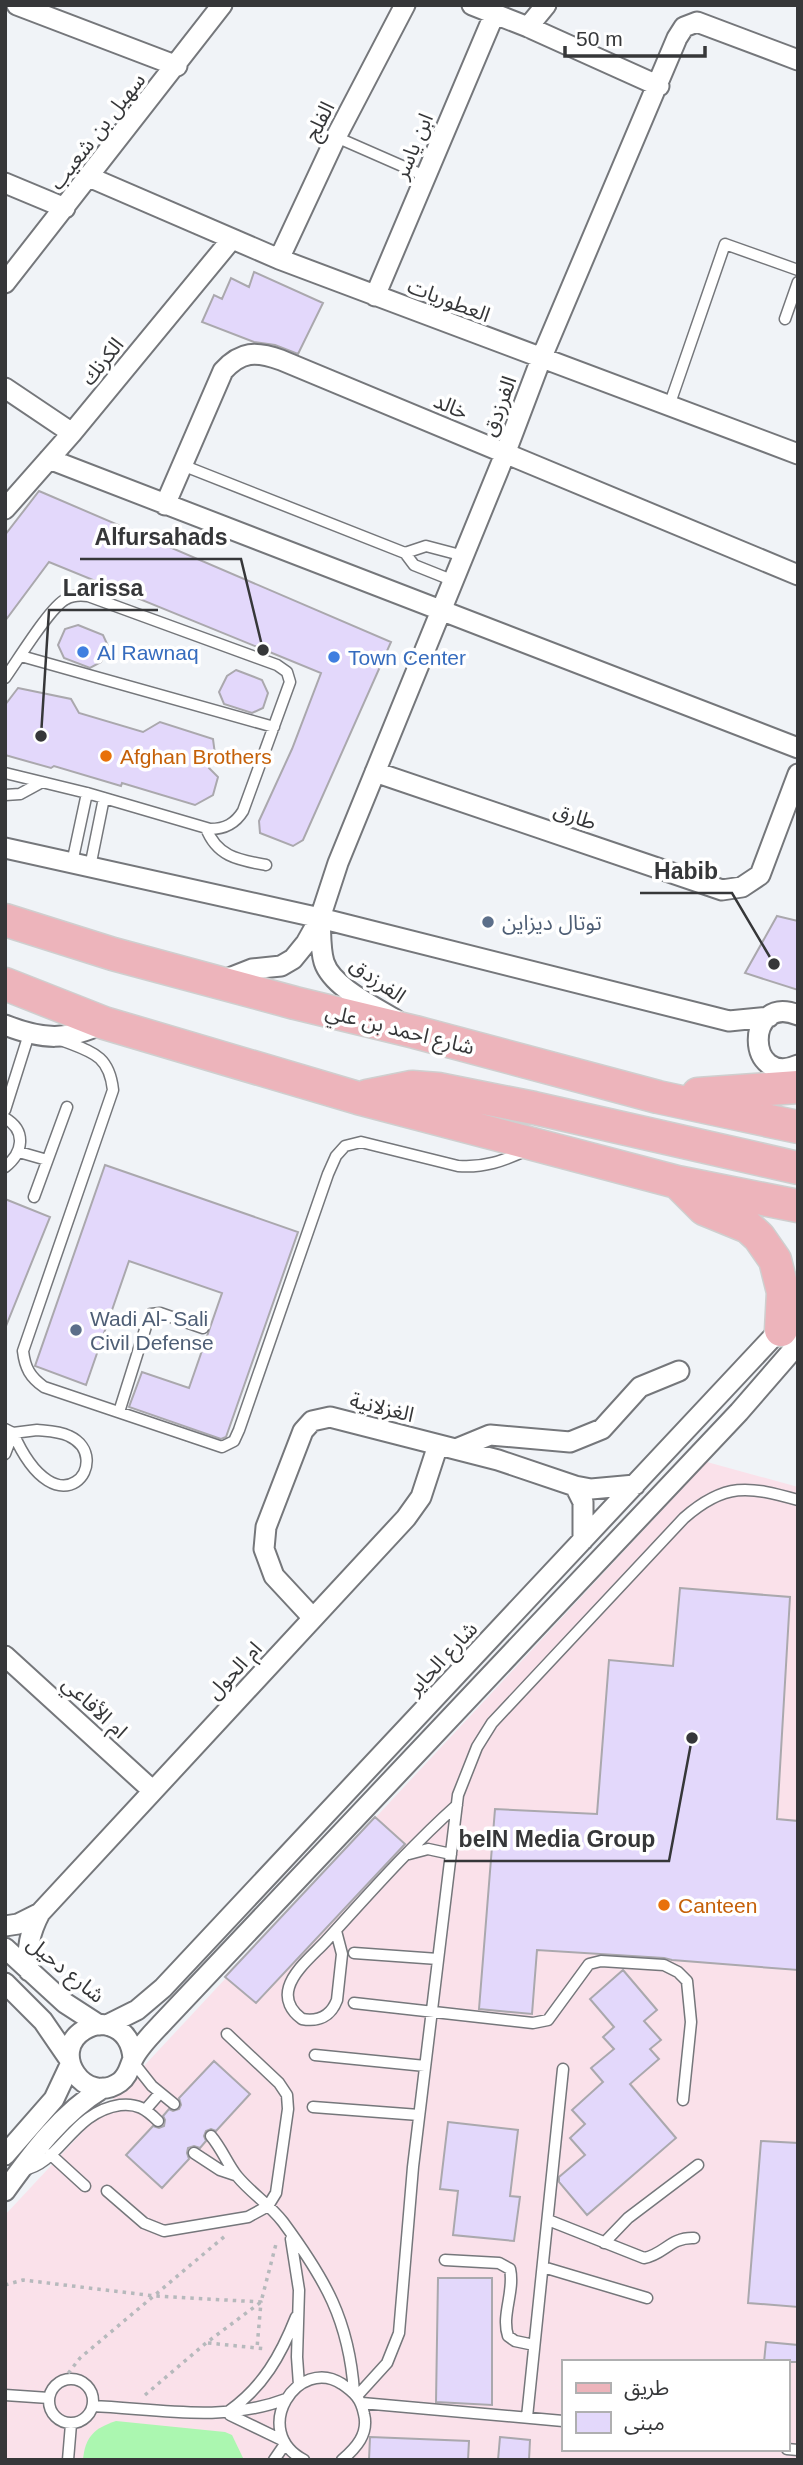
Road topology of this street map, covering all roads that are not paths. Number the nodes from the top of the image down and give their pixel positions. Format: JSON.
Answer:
{"nodes":[{"id":1,"x":17,"y":5,"type":"edge"},
{"id":2,"x":222,"y":5,"type":"edge"},
{"id":3,"x":405,"y":5,"type":"edge"},
{"id":4,"x":472,"y":5,"type":"edge"},
{"id":5,"x":546,"y":5,"type":"edge"},
{"id":6,"x":494,"y":15,"type":"junction"},
{"id":7,"x":528,"y":27,"type":"junction"},
{"id":8,"x":798,"y":60,"type":"edge"},
{"id":9,"x":177,"y":66,"type":"junction"},
{"id":10,"x":659,"y":86,"type":"junction"},
{"id":11,"x":336,"y":137,"type":"junction"},
{"id":12,"x":425,"y":176,"type":"junction"},
{"id":13,"x":89,"y":177,"type":"junction"},
{"id":14,"x":5,"y":183,"type":"edge"},
{"id":15,"x":65,"y":208,"type":"junction"},
{"id":16,"x":231,"y":240,"type":"junction"},
{"id":17,"x":279,"y":259,"type":"junction"},
{"id":18,"x":798,"y":270,"type":"edge"},
{"id":19,"x":798,"y":282,"type":"edge"},
{"id":20,"x":5,"y":283,"type":"edge"},
{"id":21,"x":375,"y":296,"type":"junction"},
{"id":22,"x":785,"y":319,"type":"dead end"},
{"id":23,"x":541,"y":359,"type":"junction"},
{"id":24,"x":5,"y":388,"type":"edge"},
{"id":25,"x":668,"y":406,"type":"junction"},
{"id":26,"x":72,"y":433,"type":"junction"},
{"id":27,"x":506,"y":454,"type":"junction"},
{"id":28,"x":798,"y":454,"type":"edge"},
{"id":29,"x":49,"y":459,"type":"junction"},
{"id":30,"x":182,"y":465,"type":"junction"},
{"id":31,"x":165,"y":505,"type":"junction"},
{"id":32,"x":5,"y":509,"type":"edge"},
{"id":33,"x":405,"y":553,"type":"junction"},
{"id":34,"x":464,"y":556,"type":"junction"},
{"id":35,"x":798,"y":575,"type":"edge"},
{"id":36,"x":454,"y":581,"type":"junction"},
{"id":37,"x":441,"y":612,"type":"junction"},
{"id":38,"x":21,"y":656,"type":"junction"},
{"id":39,"x":5,"y":678,"type":"edge"},
{"id":40,"x":274,"y":727,"type":"junction"},
{"id":41,"x":798,"y":748,"type":"edge"},
{"id":42,"x":374,"y":772,"type":"junction"},
{"id":43,"x":5,"y":774,"type":"edge"},
{"id":44,"x":798,"y":774,"type":"edge"},
{"id":45,"x":42,"y":782,"type":"junction"},
{"id":46,"x":87,"y":793,"type":"junction"},
{"id":47,"x":5,"y":795,"type":"edge"},
{"id":48,"x":104,"y":797,"type":"junction"},
{"id":49,"x":206,"y":828,"type":"junction"},
{"id":50,"x":5,"y":848,"type":"edge"},
{"id":51,"x":81,"y":865,"type":"junction"},
{"id":52,"x":266,"y":865,"type":"dead end"},
{"id":53,"x":320,"y":918,"type":"junction"},
{"id":54,"x":5,"y":920,"type":"edge"},
{"id":55,"x":218,"y":983,"type":"junction"},
{"id":56,"x":5,"y":984,"type":"edge"},
{"id":57,"x":798,"y":1015,"type":"edge"},
{"id":58,"x":769,"y":1017,"type":"junction"},
{"id":59,"x":729,"y":1021,"type":"junction"},
{"id":60,"x":104,"y":1023,"type":"junction"},
{"id":61,"x":5,"y":1025,"type":"edge"},
{"id":62,"x":415,"y":1032,"type":"junction"},
{"id":63,"x":29,"y":1034,"type":"junction"},
{"id":64,"x":57,"y":1038,"type":"junction"},
{"id":65,"x":757,"y":1041,"type":"junction"},
{"id":66,"x":798,"y":1065,"type":"edge"},
{"id":67,"x":798,"y":1087,"type":"edge"},
{"id":68,"x":658,"y":1097,"type":"junction"},
{"id":69,"x":358,"y":1098,"type":"junction"},
{"id":70,"x":67,"y":1107,"type":"dead end"},
{"id":71,"x":5,"y":1110,"type":"edge"},
{"id":72,"x":5,"y":1118,"type":"edge"},
{"id":73,"x":798,"y":1126,"type":"edge"},
{"id":74,"x":539,"y":1145,"type":"junction"},
{"id":75,"x":19,"y":1152,"type":"junction"},
{"id":76,"x":47,"y":1160,"type":"junction"},
{"id":77,"x":5,"y":1167,"type":"edge"},
{"id":78,"x":798,"y":1168,"type":"edge"},
{"id":79,"x":677,"y":1182,"type":"junction"},
{"id":80,"x":34,"y":1198,"type":"dead end"},
{"id":81,"x":798,"y":1206,"type":"edge"},
{"id":82,"x":792,"y":1327,"type":"edge"},
{"id":83,"x":203,"y":1328,"type":"dead end"},
{"id":84,"x":679,"y":1371,"type":"dead end"},
{"id":85,"x":120,"y":1412,"type":"junction"},
{"id":86,"x":9,"y":1431,"type":"edge"},
{"id":87,"x":447,"y":1447,"type":"junction"},
{"id":88,"x":5,"y":1454,"type":"edge"},
{"id":89,"x":635,"y":1485,"type":"junction"},
{"id":90,"x":575,"y":1486,"type":"junction"},
{"id":91,"x":798,"y":1500,"type":"edge"},
{"id":92,"x":583,"y":1540,"type":"junction"},
{"id":93,"x":313,"y":1618,"type":"junction"},
{"id":94,"x":5,"y":1656,"type":"edge"},
{"id":95,"x":153,"y":1791,"type":"junction"},
{"id":96,"x":457,"y":1805,"type":"junction"},
{"id":97,"x":451,"y":1854,"type":"junction"},
{"id":98,"x":406,"y":1855,"type":"junction"},
{"id":99,"x":40,"y":1913,"type":"junction"},
{"id":100,"x":5,"y":1926,"type":"edge"},
{"id":101,"x":336,"y":1931,"type":"junction"},
{"id":102,"x":5,"y":1948,"type":"edge"},
{"id":103,"x":354,"y":1953,"type":"dead end"},
{"id":104,"x":438,"y":1959,"type":"junction"},
{"id":105,"x":29,"y":1971,"type":"junction"},
{"id":106,"x":5,"y":1983,"type":"edge"},
{"id":107,"x":354,"y":2003,"type":"dead end"},
{"id":108,"x":432,"y":2013,"type":"junction"},
{"id":109,"x":103,"y":2025,"type":"junction"},
{"id":110,"x":227,"y":2034,"type":"dead end"},
{"id":111,"x":315,"y":2055,"type":"dead end"},
{"id":112,"x":133,"y":2061,"type":"junction"},
{"id":113,"x":70,"y":2062,"type":"junction"},
{"id":114,"x":425,"y":2066,"type":"junction"},
{"id":115,"x":563,"y":2069,"type":"dead end"},
{"id":116,"x":103,"y":2088,"type":"junction"},
{"id":117,"x":160,"y":2093,"type":"junction"},
{"id":118,"x":683,"y":2100,"type":"dead end"},
{"id":119,"x":174,"y":2104,"type":"dead end"},
{"id":120,"x":313,"y":2108,"type":"dead end"},
{"id":121,"x":146,"y":2109,"type":"junction"},
{"id":122,"x":419,"y":2115,"type":"junction"},
{"id":123,"x":158,"y":2120,"type":"dead end"},
{"id":124,"x":211,"y":2136,"type":"dead end"},
{"id":125,"x":194,"y":2153,"type":"dead end"},
{"id":126,"x":50,"y":2154,"type":"junction"},
{"id":127,"x":5,"y":2155,"type":"edge"},
{"id":128,"x":698,"y":2165,"type":"dead end"},
{"id":129,"x":19,"y":2171,"type":"junction"},
{"id":130,"x":235,"y":2175,"type":"junction"},
{"id":131,"x":85,"y":2186,"type":"dead end"},
{"id":132,"x":5,"y":2191,"type":"edge"},
{"id":133,"x":107,"y":2191,"type":"dead end"},
{"id":134,"x":268,"y":2206,"type":"junction"},
{"id":135,"x":548,"y":2220,"type":"junction"},
{"id":136,"x":291,"y":2235,"type":"junction"},
{"id":137,"x":694,"y":2238,"type":"dead end"},
{"id":138,"x":604,"y":2243,"type":"junction"},
{"id":139,"x":445,"y":2260,"type":"dead end"},
{"id":140,"x":543,"y":2267,"type":"junction"},
{"id":141,"x":647,"y":2298,"type":"dead end"},
{"id":142,"x":300,"y":2309,"type":"junction"},
{"id":143,"x":534,"y":2345,"type":"junction"},
{"id":144,"x":299,"y":2385,"type":"junction"},
{"id":145,"x":5,"y":2395,"type":"edge"},
{"id":146,"x":358,"y":2397,"type":"junction"},
{"id":147,"x":48,"y":2398,"type":"junction"},
{"id":148,"x":286,"y":2399,"type":"junction"},
{"id":149,"x":93,"y":2406,"type":"junction"},
{"id":150,"x":226,"y":2414,"type":"junction"},
{"id":151,"x":527,"y":2417,"type":"junction"},
{"id":152,"x":562,"y":2421,"type":"edge"},
{"id":153,"x":71,"y":2424,"type":"junction"},
{"id":154,"x":284,"y":2443,"type":"junction"},
{"id":155,"x":68,"y":2460,"type":"edge"},
{"id":156,"x":274,"y":2460,"type":"edge"},
{"id":157,"x":304,"y":2460,"type":"edge"},
{"id":158,"x":342,"y":2460,"type":"edge"}],
"edges":[{"from":1,"to":9,"type":"street"},
{"from":2,"to":9,"type":"street","name":"سهيل بن شعيب"},
{"from":3,"to":11,"type":"street","name":"الفلج"},
{"from":4,"to":6,"type":"street"},
{"from":5,"to":7,"type":"street"},
{"from":6,"to":7,"type":"street"},
{"from":6,"to":12,"type":"street","name":"ابن ياسر"},
{"from":7,"to":10,"type":"street"},
{"from":8,"to":10,"type":"street","name":"الفرزدق"},
{"from":9,"to":13,"type":"street","name":"سهيل بن شعيب"},
{"from":10,"to":23,"type":"street","name":"الفرزدق"},
{"from":11,"to":12,"type":"lane"},
{"from":11,"to":17,"type":"street","name":"الفلج"},
{"from":12,"to":21,"type":"street","name":"ابن ياسر"},
{"from":13,"to":15,"type":"street","name":"سهيل بن شعيب"},
{"from":13,"to":16,"type":"street","name":"العطوريات"},
{"from":14,"to":15,"type":"street"},
{"from":15,"to":20,"type":"street","name":"سهيل بن شعيب"},
{"from":16,"to":17,"type":"street","name":"العطوريات"},
{"from":16,"to":26,"type":"street","name":"الكرنك"},
{"from":17,"to":21,"type":"street","name":"العطوريات"},
{"from":18,"to":25,"type":"lane"},
{"from":19,"to":22,"type":"lane"},
{"from":21,"to":23,"type":"street","name":"العطوريات"},
{"from":23,"to":25,"type":"street","name":"العطوريات"},
{"from":23,"to":27,"type":"street","name":"الفرزدق"},
{"from":24,"to":26,"type":"street"},
{"from":25,"to":28,"type":"street","name":"العطوريات"},
{"from":26,"to":29,"type":"street","name":"الكرنك"},
{"from":27,"to":30,"type":"street","name":"خالد"},
{"from":27,"to":34,"type":"street","name":"الفرزدق"},
{"from":27,"to":35,"type":"street","name":"خالد"},
{"from":29,"to":31,"type":"street"},
{"from":29,"to":32,"type":"street","name":"الكرنك"},
{"from":30,"to":31,"type":"street","name":"خالد"},
{"from":30,"to":33,"type":"lane"},
{"from":31,"to":37,"type":"street"},
{"from":33,"to":34,"type":"lane"},
{"from":33,"to":36,"type":"lane"},
{"from":34,"to":36,"type":"street","name":"الفرزدق"},
{"from":36,"to":37,"type":"street","name":"الفرزدق"},
{"from":37,"to":41,"type":"street"},
{"from":37,"to":42,"type":"street","name":"الفرزدق"},
{"from":38,"to":39,"type":"lane"},
{"from":38,"to":40,"type":"lane"},
{"from":38,"to":40,"type":"lane"},
{"from":40,"to":49,"type":"lane"},
{"from":42,"to":44,"type":"street","name":"طارق"},
{"from":42,"to":53,"type":"street","name":"الفرزدق"},
{"from":43,"to":45,"type":"lane"},
{"from":45,"to":46,"type":"lane"},
{"from":45,"to":47,"type":"lane"},
{"from":46,"to":48,"type":"lane"},
{"from":46,"to":51,"type":"lane"},
{"from":48,"to":49,"type":"lane"},
{"from":48,"to":51,"type":"lane"},
{"from":49,"to":52,"type":"lane"},
{"from":50,"to":51,"type":"street"},
{"from":51,"to":53,"type":"street"},
{"from":53,"to":55,"type":"street","name":"الفرزدق"},
{"from":53,"to":59,"type":"street"},
{"from":53,"to":62,"type":"street","name":"الفرزدق"},
{"from":54,"to":55,"type":"main road","name":"شارع احمد بن علي"},
{"from":55,"to":62,"type":"main road","name":"شارع احمد بن علي"},
{"from":56,"to":60,"type":"main road"},
{"from":57,"to":58,"type":"street"},
{"from":58,"to":59,"type":"street"},
{"from":58,"to":65,"type":"street"},
{"from":59,"to":65,"type":"street"},
{"from":60,"to":64,"type":"street"},
{"from":60,"to":69,"type":"main road"},
{"from":61,"to":63,"type":"street"},
{"from":62,"to":68,"type":"main road","name":"شارع احمد بن علي"},
{"from":63,"to":64,"type":"street"},
{"from":63,"to":71,"type":"lane"},
{"from":64,"to":85,"type":"lane"},
{"from":65,"to":66,"type":"street"},
{"from":67,"to":68,"type":"main road"},
{"from":68,"to":73,"type":"main road","name":"شارع احمد بن علي"},
{"from":69,"to":74,"type":"main road"},
{"from":69,"to":78,"type":"main road"},
{"from":70,"to":76,"type":"lane"},
{"from":72,"to":75,"type":"lane"},
{"from":74,"to":79,"type":"main road"},
{"from":74,"to":85,"type":"lane"},
{"from":75,"to":76,"type":"lane"},
{"from":75,"to":77,"type":"lane"},
{"from":76,"to":80,"type":"lane"},
{"from":79,"to":81,"type":"main road"},
{"from":79,"to":82,"type":"main road"},
{"from":82,"to":89,"type":"street","name":"شارع الحاير"},
{"from":82,"to":112,"type":"street"},
{"from":83,"to":85,"type":"lane"},
{"from":84,"to":87,"type":"street"},
{"from":86,"to":86,"type":"lane"},
{"from":86,"to":88,"type":"lane"},
{"from":87,"to":90,"type":"street","name":"الغزلانية"},
{"from":87,"to":93,"type":"street","name":"ام الحول"},
{"from":87,"to":93,"type":"street","name":"الغزلانية"},
{"from":89,"to":90,"type":"street","name":"الغزلانية"},
{"from":89,"to":92,"type":"street","name":"شارع الحاير"},
{"from":90,"to":92,"type":"street"},
{"from":91,"to":96,"type":"lane"},
{"from":92,"to":109,"type":"street","name":"شارع الحاير"},
{"from":93,"to":95,"type":"street","name":"ام الحول"},
{"from":94,"to":95,"type":"street","name":"ام الأفاعي"},
{"from":95,"to":99,"type":"street","name":"ام الحول"},
{"from":96,"to":97,"type":"lane"},
{"from":96,"to":98,"type":"lane"},
{"from":97,"to":98,"type":"lane"},
{"from":97,"to":104,"type":"lane"},
{"from":98,"to":101,"type":"lane"},
{"from":99,"to":100,"type":"street","name":"ام الحول"},
{"from":99,"to":105,"type":"street","name":"ام الحول"},
{"from":101,"to":101,"type":"lane"},
{"from":102,"to":105,"type":"street","name":"شارع دحيل"},
{"from":103,"to":104,"type":"lane"},
{"from":104,"to":108,"type":"lane"},
{"from":105,"to":109,"type":"street","name":"شارع دحيل"},
{"from":106,"to":113,"type":"street"},
{"from":107,"to":108,"type":"lane"},
{"from":108,"to":114,"type":"lane"},
{"from":108,"to":118,"type":"lane"},
{"from":109,"to":112,"type":"street"},
{"from":109,"to":113,"type":"street"},
{"from":110,"to":134,"type":"lane"},
{"from":111,"to":114,"type":"lane"},
{"from":112,"to":116,"type":"street"},
{"from":112,"to":117,"type":"lane"},
{"from":113,"to":116,"type":"street"},
{"from":113,"to":127,"type":"street"},
{"from":114,"to":122,"type":"lane"},
{"from":115,"to":135,"type":"lane"},
{"from":116,"to":129,"type":"street"},
{"from":117,"to":119,"type":"lane"},
{"from":117,"to":121,"type":"lane"},
{"from":120,"to":122,"type":"lane"},
{"from":121,"to":123,"type":"lane"},
{"from":121,"to":126,"type":"lane"},
{"from":122,"to":146,"type":"lane"},
{"from":124,"to":130,"type":"lane"},
{"from":125,"to":130,"type":"lane"},
{"from":126,"to":129,"type":"lane"},
{"from":126,"to":131,"type":"lane"},
{"from":128,"to":138,"type":"lane"},
{"from":129,"to":132,"type":"street"},
{"from":130,"to":134,"type":"lane"},
{"from":133,"to":134,"type":"lane"},
{"from":134,"to":136,"type":"lane"},
{"from":135,"to":138,"type":"lane"},
{"from":135,"to":140,"type":"lane"},
{"from":136,"to":142,"type":"lane"},
{"from":136,"to":146,"type":"lane"},
{"from":137,"to":138,"type":"lane"},
{"from":139,"to":143,"type":"lane"},
{"from":140,"to":141,"type":"lane"},
{"from":140,"to":143,"type":"lane"},
{"from":142,"to":144,"type":"lane"},
{"from":142,"to":150,"type":"lane"},
{"from":143,"to":151,"type":"lane"},
{"from":144,"to":146,"type":"lane"},
{"from":144,"to":148,"type":"lane"},
{"from":145,"to":147,"type":"lane"},
{"from":146,"to":151,"type":"lane"},
{"from":146,"to":158,"type":"lane"},
{"from":147,"to":149,"type":"lane"},
{"from":147,"to":153,"type":"lane"},
{"from":148,"to":150,"type":"lane"},
{"from":148,"to":154,"type":"lane"},
{"from":149,"to":150,"type":"lane"},
{"from":149,"to":153,"type":"lane"},
{"from":150,"to":154,"type":"lane"},
{"from":151,"to":152,"type":"lane"},
{"from":153,"to":155,"type":"lane"},
{"from":154,"to":156,"type":"lane"},
{"from":154,"to":157,"type":"lane"}]}
